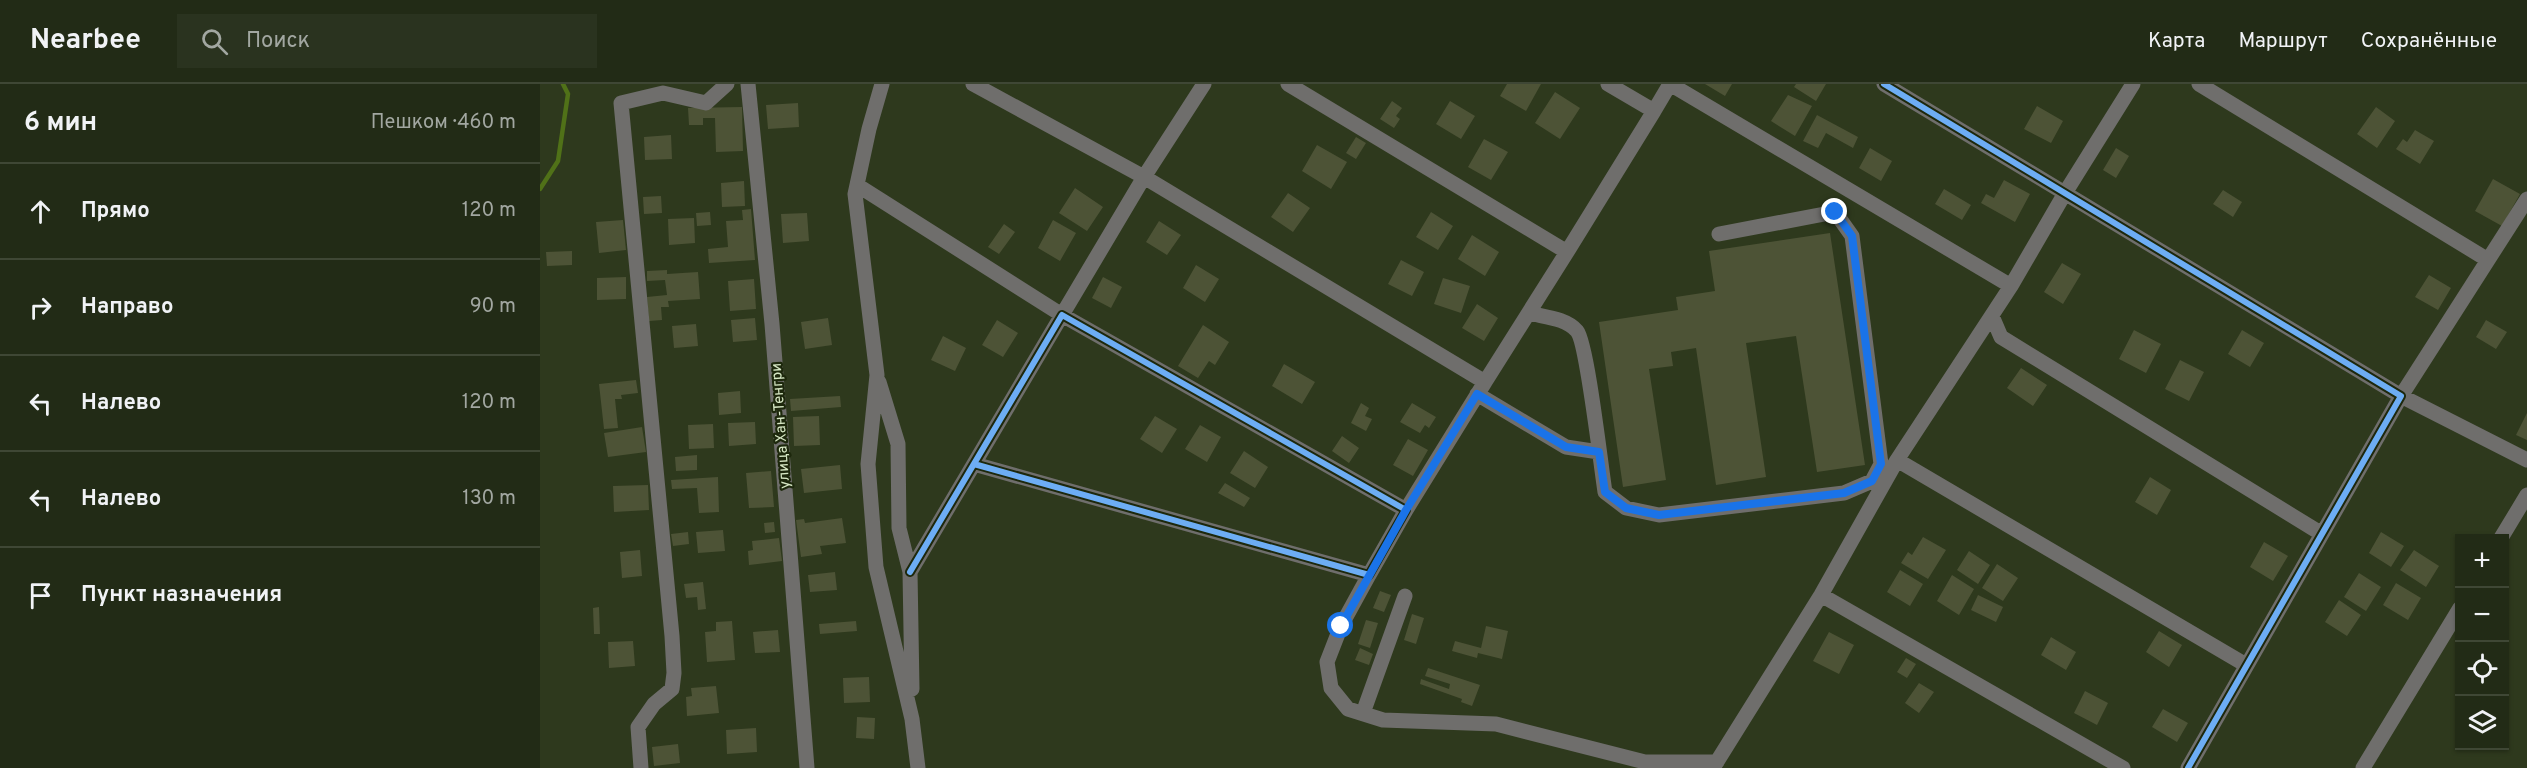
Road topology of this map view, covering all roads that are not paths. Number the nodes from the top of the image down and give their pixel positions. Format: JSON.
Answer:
{"nodes":[{"id":1,"x":727,"y":84,"type":"edge"},
{"id":2,"x":748,"y":84,"type":"edge"},
{"id":3,"x":882,"y":84,"type":"edge"},
{"id":4,"x":973,"y":84,"type":"edge"},
{"id":5,"x":1204,"y":84,"type":"edge"},
{"id":6,"x":1288,"y":84,"type":"edge"},
{"id":7,"x":1608,"y":84,"type":"edge"},
{"id":8,"x":1670,"y":84,"type":"edge"},
{"id":9,"x":1884,"y":84,"type":"edge"},
{"id":10,"x":2133,"y":84,"type":"edge"},
{"id":11,"x":2199,"y":84,"type":"edge"},
{"id":12,"x":1654,"y":111,"type":"junction"},
{"id":13,"x":1144,"y":177,"type":"junction"},
{"id":14,"x":857,"y":184,"type":"junction"},
{"id":15,"x":2065,"y":193,"type":"junction"},
{"id":16,"x":2527,"y":199,"type":"edge"},
{"id":17,"x":1719,"y":234,"type":"dead end"},
{"id":18,"x":1568,"y":252,"type":"junction"},
{"id":19,"x":2488,"y":260,"type":"junction"},
{"id":20,"x":2011,"y":286,"type":"junction"},
{"id":21,"x":1529,"y":313,"type":"junction"},
{"id":22,"x":1062,"y":315,"type":"junction"},
{"id":23,"x":1992,"y":316,"type":"junction"},
{"id":24,"x":877,"y":375,"type":"junction"},
{"id":25,"x":1481,"y":388,"type":"junction"},
{"id":26,"x":2401,"y":396,"type":"junction"},
{"id":27,"x":1599,"y":452,"type":"junction"},
{"id":28,"x":2527,"y":459,"type":"edge"},
{"id":29,"x":1897,"y":460,"type":"junction"},
{"id":30,"x":974,"y":464,"type":"junction"},
{"id":31,"x":2527,"y":495,"type":"edge"},
{"id":32,"x":1406,"y":510,"type":"junction"},
{"id":33,"x":2322,"y":534,"type":"junction"},
{"id":34,"x":2503,"y":534,"type":"edge"},
{"id":35,"x":910,"y":572,"type":"junction"},
{"id":36,"x":1368,"y":575,"type":"junction"},
{"id":37,"x":1821,"y":595,"type":"junction"},
{"id":38,"x":1405,"y":596,"type":"dead end"},
{"id":39,"x":2455,"y":616,"type":"edge"},
{"id":40,"x":2246,"y":665,"type":"junction"},
{"id":41,"x":1363,"y":713,"type":"junction"},
{"id":42,"x":912,"y":719,"type":"junction"},
{"id":43,"x":1715,"y":765,"type":"edge"},
{"id":44,"x":641,"y":768,"type":"edge"},
{"id":45,"x":807,"y":768,"type":"edge"},
{"id":46,"x":918,"y":768,"type":"edge"},
{"id":47,"x":2123,"y":768,"type":"edge"},
{"id":48,"x":2188,"y":768,"type":"edge"},
{"id":49,"x":2363,"y":768,"type":"edge"}],
"edges":[{"from":1,"to":44,"type":"street"},
{"from":2,"to":45,"type":"street","name":"улица Хан-Тенгри"},
{"from":3,"to":14,"type":"street"},
{"from":4,"to":13,"type":"street"},
{"from":5,"to":13,"type":"street"},
{"from":6,"to":18,"type":"street"},
{"from":7,"to":12,"type":"street"},
{"from":8,"to":12,"type":"street"},
{"from":8,"to":20,"type":"street"},
{"from":9,"to":15,"type":"street"},
{"from":10,"to":15,"type":"street"},
{"from":11,"to":19,"type":"street"},
{"from":12,"to":18,"type":"street"},
{"from":13,"to":22,"type":"street"},
{"from":13,"to":25,"type":"street"},
{"from":14,"to":22,"type":"street"},
{"from":14,"to":24,"type":"street"},
{"from":15,"to":20,"type":"street"},
{"from":15,"to":26,"type":"street"},
{"from":16,"to":19,"type":"street"},
{"from":17,"to":27,"type":"street"},
{"from":18,"to":21,"type":"street"},
{"from":19,"to":26,"type":"street"},
{"from":20,"to":23,"type":"street"},
{"from":21,"to":25,"type":"street"},
{"from":21,"to":27,"type":"street"},
{"from":22,"to":30,"type":"street"},
{"from":22,"to":32,"type":"street"},
{"from":23,"to":29,"type":"street"},
{"from":23,"to":33,"type":"street"},
{"from":24,"to":35,"type":"street"},
{"from":24,"to":42,"type":"street"},
{"from":25,"to":27,"type":"street"},
{"from":25,"to":32,"type":"street"},
{"from":26,"to":28,"type":"street"},
{"from":26,"to":33,"type":"street"},
{"from":29,"to":37,"type":"street"},
{"from":29,"to":40,"type":"street"},
{"from":30,"to":35,"type":"street"},
{"from":30,"to":36,"type":"street"},
{"from":31,"to":34,"type":"street"},
{"from":32,"to":36,"type":"street"},
{"from":33,"to":40,"type":"street"},
{"from":35,"to":42,"type":"street"},
{"from":36,"to":41,"type":"street"},
{"from":37,"to":43,"type":"street"},
{"from":37,"to":47,"type":"street"},
{"from":38,"to":41,"type":"street"},
{"from":39,"to":49,"type":"street"},
{"from":40,"to":48,"type":"street"},
{"from":41,"to":43,"type":"street"},
{"from":42,"to":46,"type":"street"}]}
